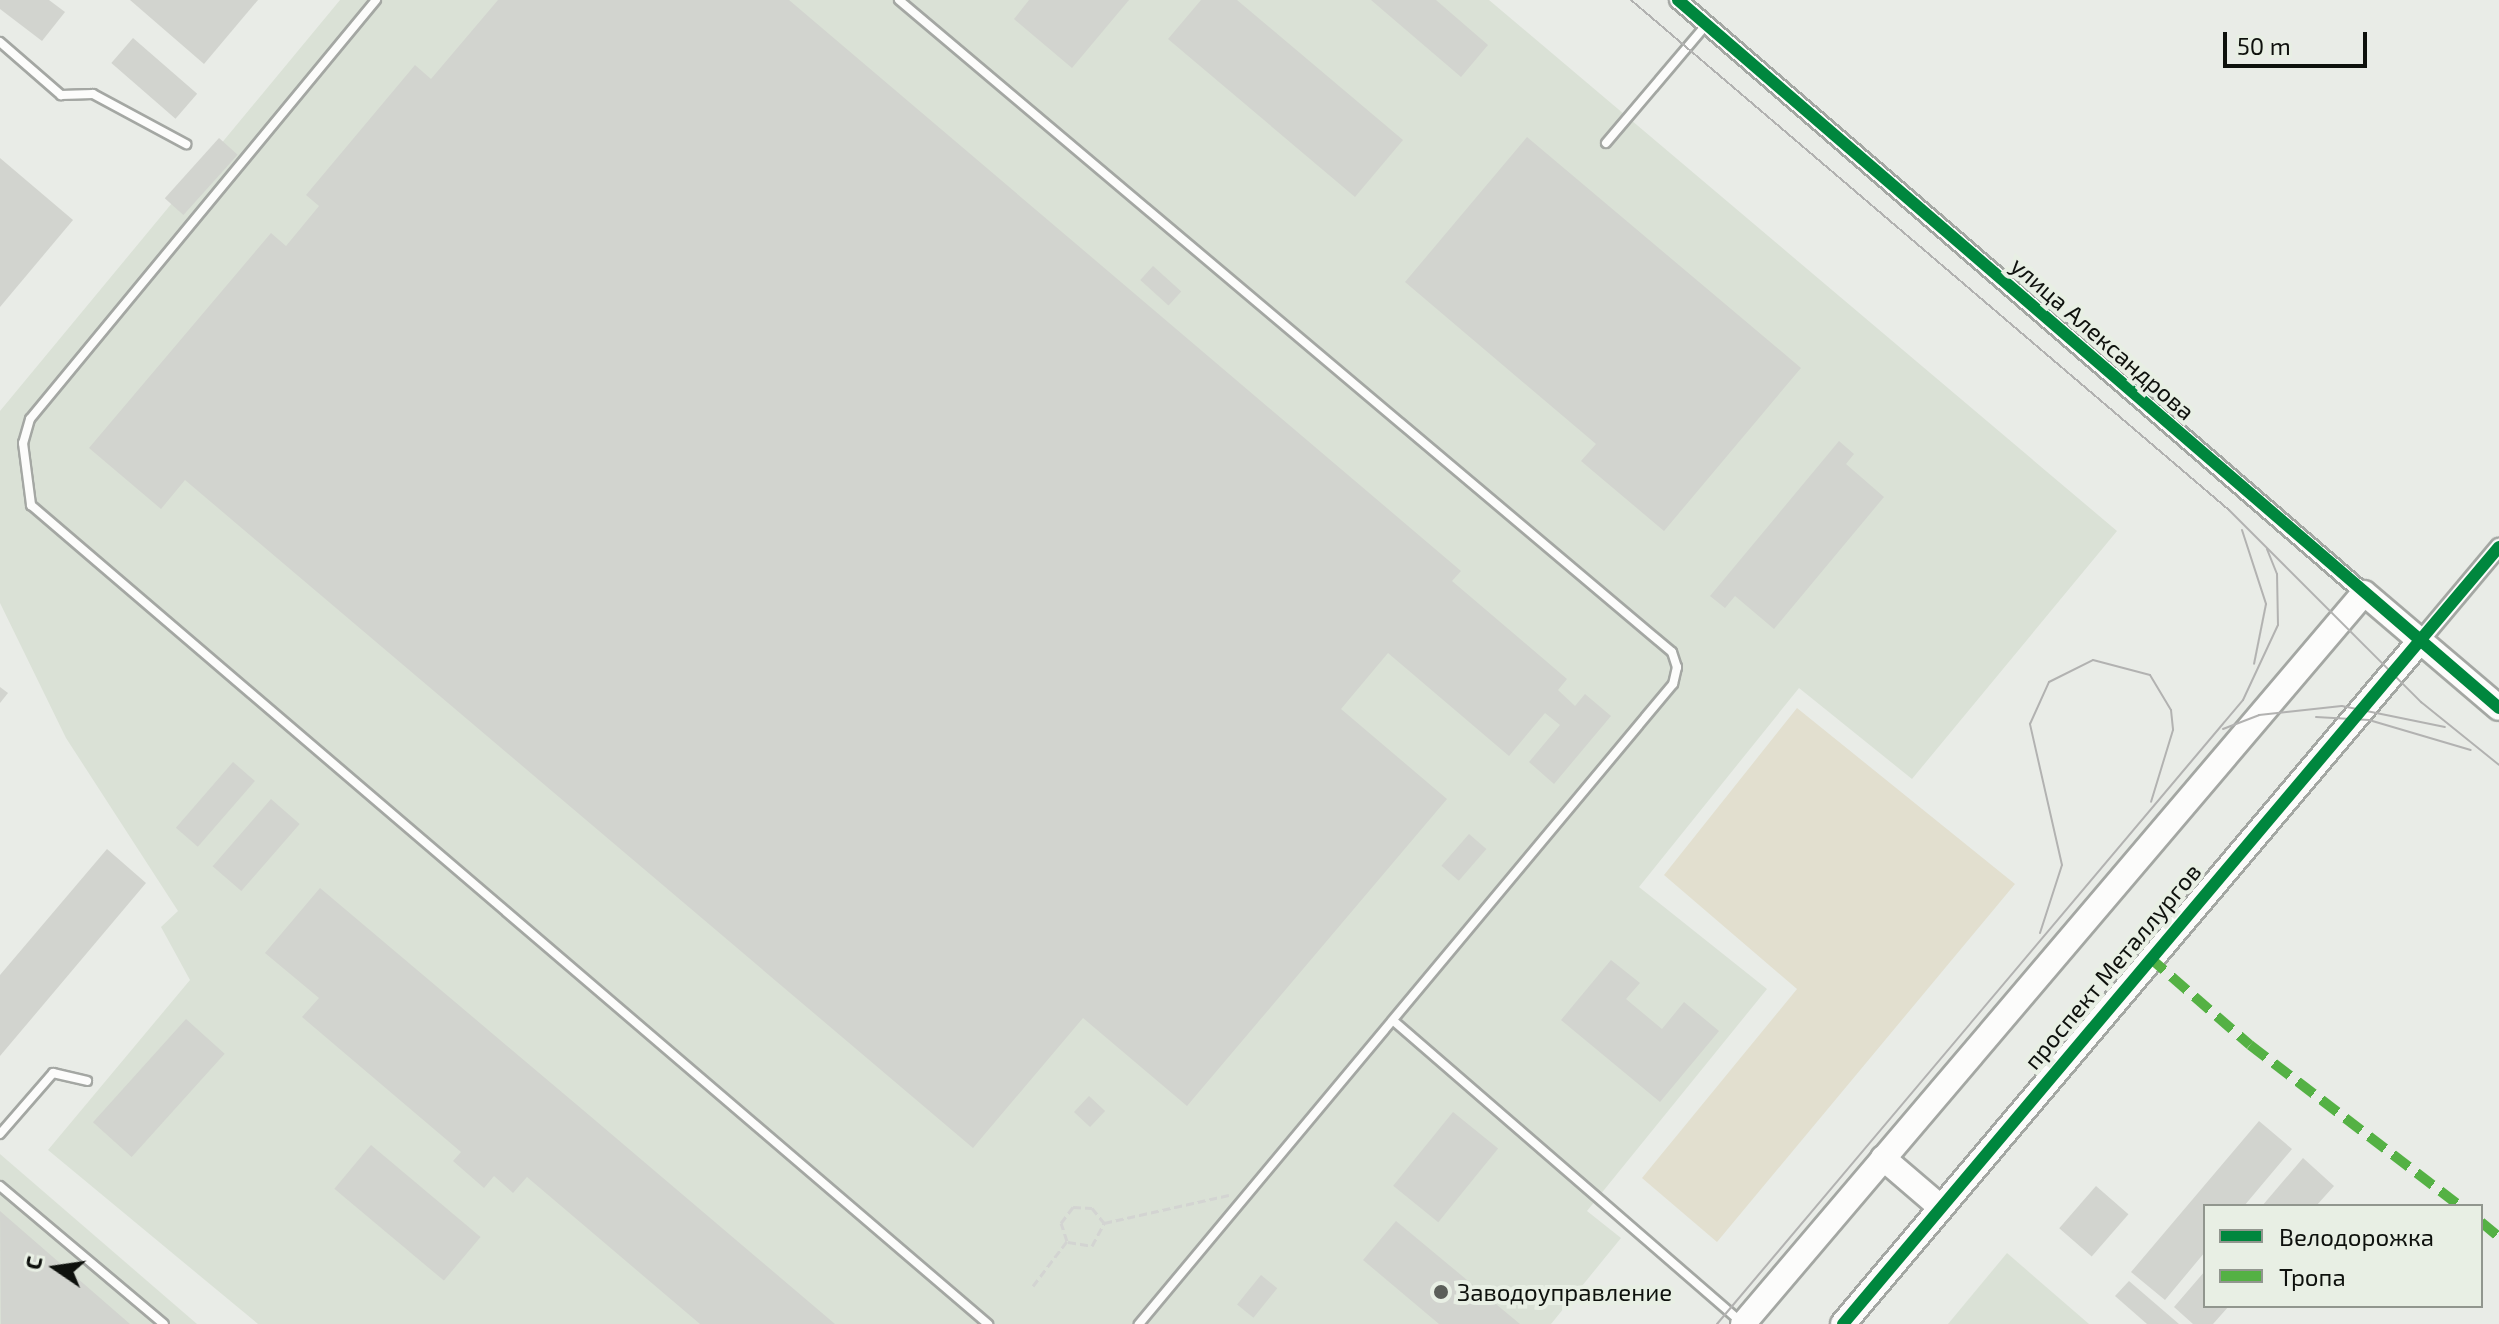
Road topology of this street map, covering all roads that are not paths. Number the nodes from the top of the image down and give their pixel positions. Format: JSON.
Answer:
{"nodes":[{"id":1,"x":376,"y":0,"type":"edge"},
{"id":2,"x":899,"y":0,"type":"edge"},
{"id":3,"x":1678,"y":0,"type":"edge"},
{"id":4,"x":1706,"y":24,"type":"junction"},
{"id":5,"x":0,"y":42,"type":"edge"},
{"id":6,"x":1606,"y":143,"type":"dead end"},
{"id":7,"x":186,"y":144,"type":"dead end"},
{"id":8,"x":2499,"y":547,"type":"edge"},
{"id":9,"x":2364,"y":593,"type":"junction"},
{"id":10,"x":2420,"y":641,"type":"junction"},
{"id":11,"x":2499,"y":708,"type":"edge"},
{"id":12,"x":1396,"y":1023,"type":"junction"},
{"id":13,"x":87,"y":1081,"type":"dead end"},
{"id":14,"x":0,"y":1134,"type":"edge"},
{"id":15,"x":1883,"y":1158,"type":"junction"},
{"id":16,"x":0,"y":1186,"type":"edge"},
{"id":17,"x":1938,"y":1205,"type":"junction"},
{"id":18,"x":164,"y":1324,"type":"edge"},
{"id":19,"x":988,"y":1324,"type":"edge"},
{"id":20,"x":1139,"y":1324,"type":"edge"},
{"id":21,"x":1743,"y":1324,"type":"edge"},
{"id":22,"x":1843,"y":1324,"type":"edge"}],
"edges":[{"from":1,"to":19,"type":"lane"},
{"from":2,"to":12,"type":"lane"},
{"from":3,"to":4,"type":"street","name":"улица Александрова"},
{"from":4,"to":6,"type":"lane"},
{"from":4,"to":9,"type":"street","name":"улица Александрова"},
{"from":5,"to":7,"type":"lane"},
{"from":8,"to":10,"type":"street"},
{"from":9,"to":10,"type":"street","name":"улица Александрова"},
{"from":9,"to":15,"type":"street","name":"проспект Металлургов"},
{"from":10,"to":11,"type":"street","name":"улица Александрова"},
{"from":10,"to":17,"type":"street","name":"проспект Металлургов"},
{"from":12,"to":20,"type":"lane"},
{"from":12,"to":21,"type":"lane"},
{"from":13,"to":14,"type":"lane"},
{"from":15,"to":17,"type":"street"},
{"from":15,"to":21,"type":"street","name":"проспект Металлургов"},
{"from":16,"to":18,"type":"lane"},
{"from":17,"to":22,"type":"street","name":"проспект Металлургов"}]}
